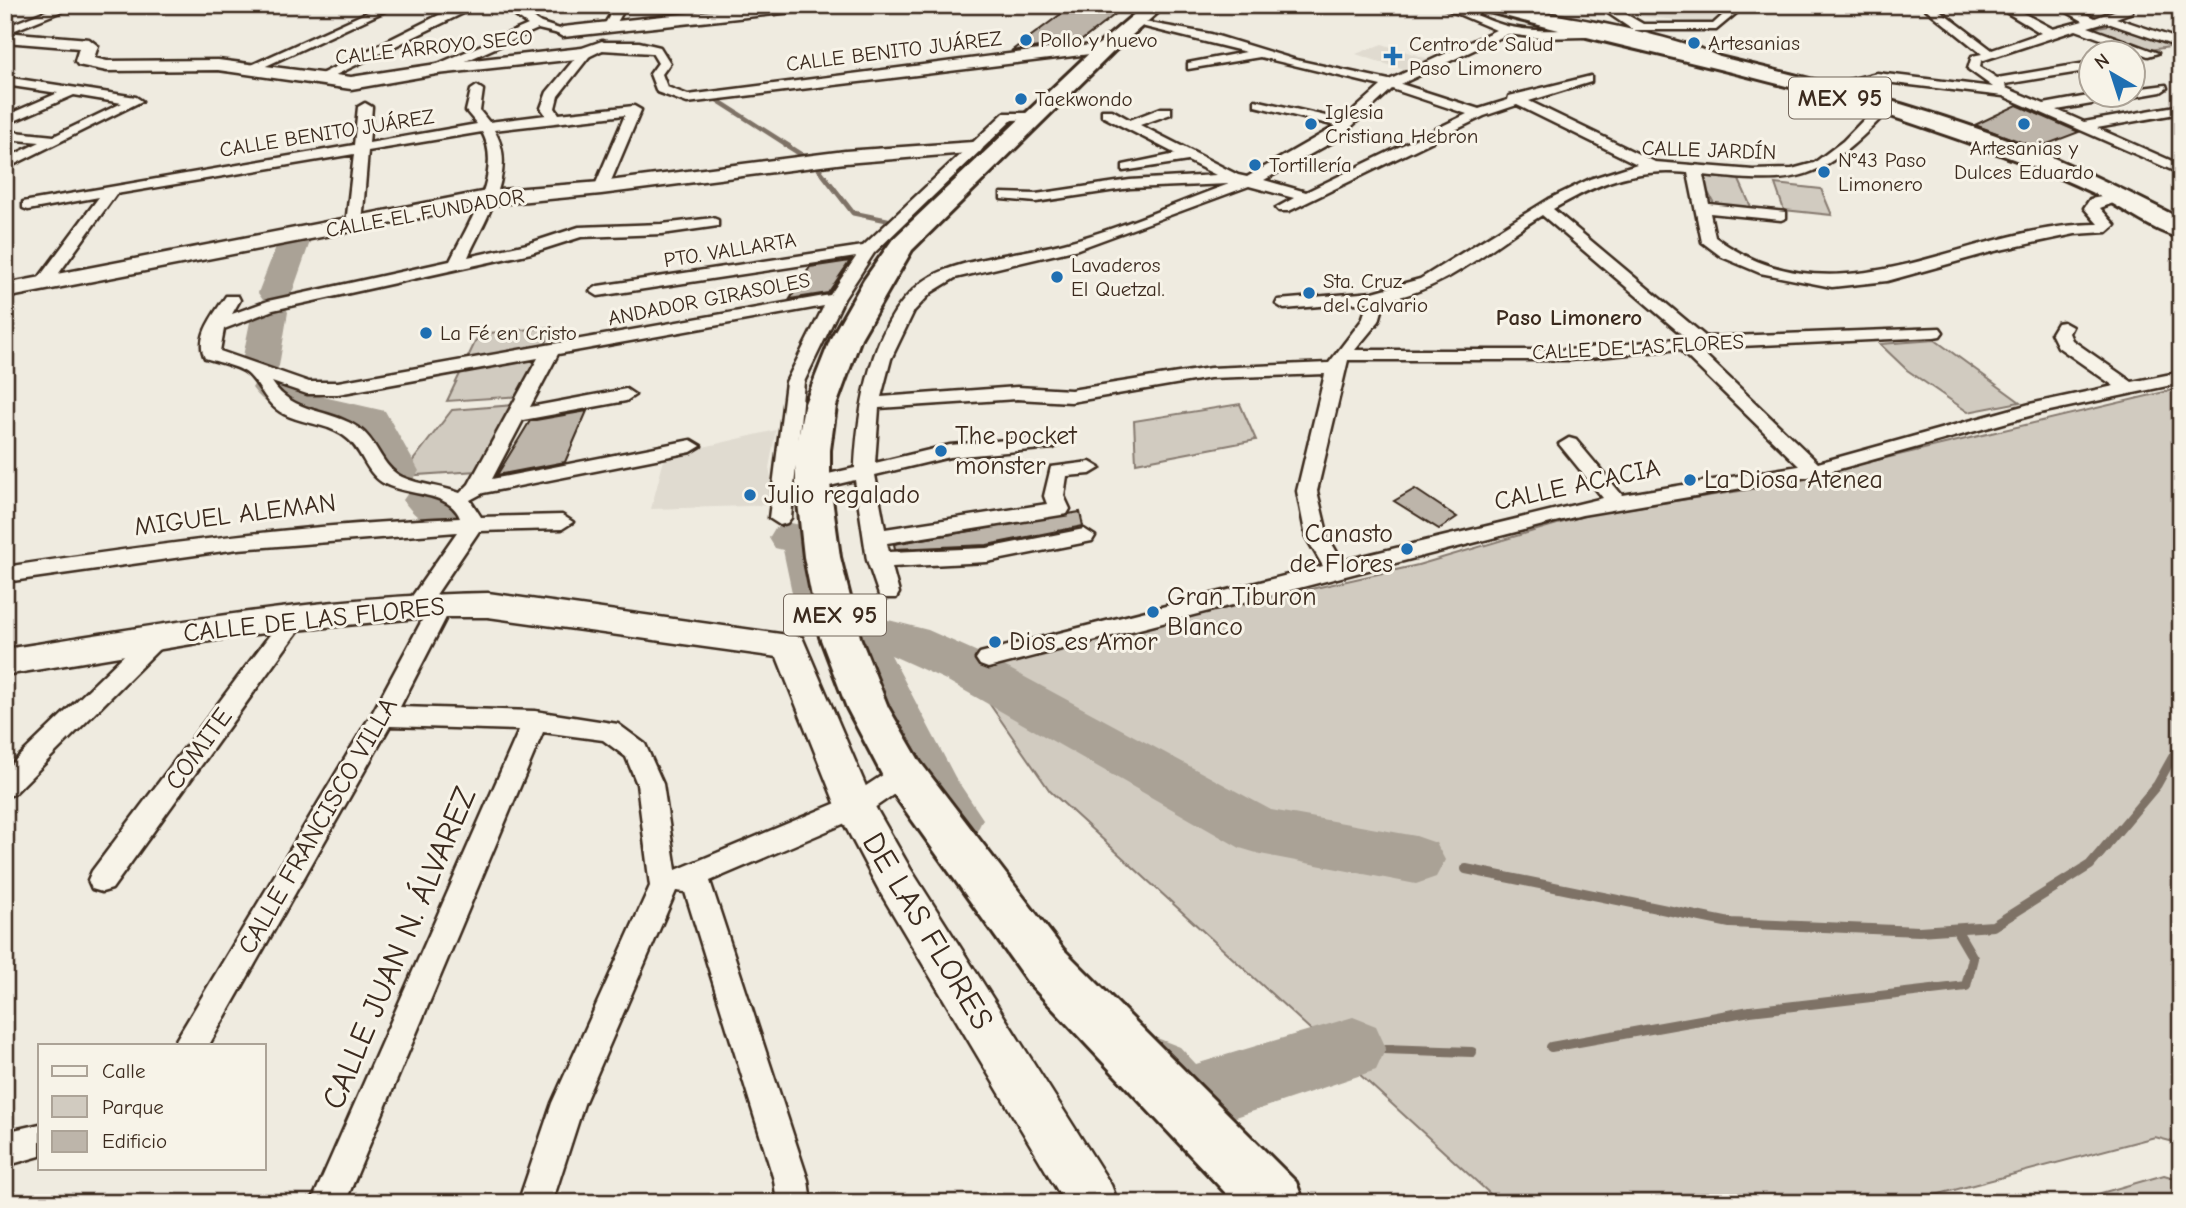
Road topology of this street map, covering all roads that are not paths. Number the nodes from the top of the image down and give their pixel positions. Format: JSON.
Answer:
{"nodes":[{"id":1,"x":72,"y":5,"type":"edge"},
{"id":2,"x":393,"y":5,"type":"edge"},
{"id":3,"x":474,"y":5,"type":"edge"},
{"id":4,"x":505,"y":5,"type":"edge"},
{"id":5,"x":622,"y":5,"type":"edge"},
{"id":6,"x":811,"y":5,"type":"edge"},
{"id":7,"x":1442,"y":5,"type":"edge"},
{"id":8,"x":1601,"y":5,"type":"edge"},
{"id":9,"x":1741,"y":5,"type":"edge"},
{"id":10,"x":1926,"y":5,"type":"edge"},
{"id":11,"x":1999,"y":5,"type":"edge"},
{"id":12,"x":2060,"y":5,"type":"edge"},
{"id":13,"x":2126,"y":5,"type":"edge"},
{"id":14,"x":757,"y":8,"type":"edge"},
{"id":15,"x":1501,"y":13,"type":"edge"},
{"id":16,"x":1147,"y":14,"type":"edge"},
{"id":17,"x":2107,"y":19,"type":"junction"},
{"id":18,"x":2094,"y":22,"type":"junction"},
{"id":19,"x":537,"y":26,"type":"junction"},
{"id":20,"x":1639,"y":26,"type":"junction"},
{"id":21,"x":609,"y":27,"type":"junction"},
{"id":22,"x":2080,"y":29,"type":"junction"},
{"id":23,"x":5,"y":31,"type":"edge"},
{"id":24,"x":1612,"y":31,"type":"junction"},
{"id":25,"x":563,"y":32,"type":"junction"},
{"id":26,"x":2051,"y":33,"type":"junction"},
{"id":27,"x":5,"y":37,"type":"edge"},
{"id":28,"x":2181,"y":46,"type":"edge"},
{"id":29,"x":1106,"y":48,"type":"junction"},
{"id":30,"x":594,"y":49,"type":"junction"},
{"id":31,"x":2152,"y":53,"type":"junction"},
{"id":32,"x":1257,"y":54,"type":"junction"},
{"id":33,"x":2148,"y":54,"type":"edge"},
{"id":34,"x":1991,"y":55,"type":"junction"},
{"id":35,"x":1192,"y":66,"type":"dead end"},
{"id":36,"x":251,"y":68,"type":"junction"},
{"id":37,"x":437,"y":69,"type":"junction"},
{"id":38,"x":2078,"y":69,"type":"edge"},
{"id":39,"x":49,"y":73,"type":"dead end"},
{"id":40,"x":1745,"y":73,"type":"junction"},
{"id":41,"x":1587,"y":79,"type":"dead end"},
{"id":42,"x":315,"y":80,"type":"junction"},
{"id":43,"x":11,"y":83,"type":"edge"},
{"id":44,"x":1390,"y":84,"type":"junction"},
{"id":45,"x":2001,"y":87,"type":"junction"},
{"id":46,"x":2161,"y":88,"type":"dead end"},
{"id":47,"x":477,"y":90,"type":"dead end"},
{"id":48,"x":2148,"y":90,"type":"edge"},
{"id":49,"x":71,"y":92,"type":"junction"},
{"id":50,"x":1818,"y":92,"type":"junction"},
{"id":51,"x":687,"y":99,"type":"joint"},
{"id":52,"x":1514,"y":99,"type":"junction"},
{"id":53,"x":2078,"y":102,"type":"edge"},
{"id":54,"x":1260,"y":103,"type":"dead end"},
{"id":55,"x":365,"y":107,"type":"dead end"},
{"id":56,"x":2044,"y":108,"type":"junction"},
{"id":57,"x":1882,"y":109,"type":"junction"},
{"id":58,"x":2181,"y":109,"type":"edge"},
{"id":59,"x":1166,"y":111,"type":"dead end"},
{"id":60,"x":1107,"y":113,"type":"dead end"},
{"id":61,"x":1479,"y":113,"type":"junction"},
{"id":62,"x":554,"y":116,"type":"junction"},
{"id":63,"x":1037,"y":116,"type":"junction"},
{"id":64,"x":5,"y":121,"type":"edge"},
{"id":65,"x":1130,"y":124,"type":"junction"},
{"id":66,"x":1347,"y":125,"type":"junction"},
{"id":67,"x":486,"y":127,"type":"junction"},
{"id":68,"x":2083,"y":127,"type":"junction"},
{"id":69,"x":5,"y":135,"type":"edge"},
{"id":70,"x":58,"y":140,"type":"junction"},
{"id":71,"x":973,"y":148,"type":"junction"},
{"id":72,"x":359,"y":150,"type":"junction"},
{"id":73,"x":1190,"y":156,"type":"junction"},
{"id":74,"x":5,"y":165,"type":"edge"},
{"id":75,"x":1652,"y":166,"type":"junction"},
{"id":76,"x":2177,"y":166,"type":"edge"},
{"id":77,"x":1128,"y":168,"type":"dead end"},
{"id":78,"x":1694,"y":168,"type":"junction"},
{"id":79,"x":1242,"y":180,"type":"junction"},
{"id":80,"x":601,"y":188,"type":"junction"},
{"id":81,"x":112,"y":190,"type":"junction"},
{"id":82,"x":1006,"y":196,"type":"dead end"},
{"id":83,"x":2119,"y":196,"type":"junction"},
{"id":84,"x":1307,"y":197,"type":"junction"},
{"id":85,"x":487,"y":198,"type":"junction"},
{"id":86,"x":28,"y":205,"type":"dead end"},
{"id":87,"x":1284,"y":208,"type":"dead end"},
{"id":88,"x":1704,"y":208,"type":"junction"},
{"id":89,"x":1545,"y":210,"type":"junction"},
{"id":90,"x":1781,"y":215,"type":"dead end"},
{"id":91,"x":713,"y":223,"type":"dead end"},
{"id":92,"x":354,"y":224,"type":"junction"},
{"id":93,"x":2181,"y":230,"type":"edge"},
{"id":94,"x":868,"y":250,"type":"junction"},
{"id":95,"x":458,"y":262,"type":"junction"},
{"id":96,"x":43,"y":283,"type":"junction"},
{"id":97,"x":5,"y":291,"type":"edge"},
{"id":98,"x":598,"y":291,"type":"dead end"},
{"id":99,"x":836,"y":299,"type":"junction"},
{"id":100,"x":1377,"y":299,"type":"junction"},
{"id":101,"x":232,"y":300,"type":"dead end"},
{"id":102,"x":1284,"y":304,"type":"dead end"},
{"id":103,"x":215,"y":326,"type":"junction"},
{"id":104,"x":2063,"y":327,"type":"dead end"},
{"id":105,"x":1934,"y":332,"type":"dead end"},
{"id":106,"x":1693,"y":343,"type":"junction"},
{"id":107,"x":550,"y":352,"type":"junction"},
{"id":108,"x":1338,"y":362,"type":"junction"},
{"id":109,"x":257,"y":373,"type":"junction"},
{"id":110,"x":2181,"y":377,"type":"edge"},
{"id":111,"x":2129,"y":388,"type":"junction"},
{"id":112,"x":626,"y":396,"type":"dead end"},
{"id":113,"x":873,"y":403,"type":"junction"},
{"id":114,"x":514,"y":416,"type":"junction"},
{"id":115,"x":1053,"y":442,"type":"dead end"},
{"id":116,"x":1569,"y":444,"type":"dead end"},
{"id":117,"x":691,"y":446,"type":"dead end"},
{"id":118,"x":1090,"y":468,"type":"dead end"},
{"id":119,"x":1814,"y":470,"type":"junction"},
{"id":120,"x":865,"y":473,"type":"junction"},
{"id":121,"x":813,"y":484,"type":"junction"},
{"id":122,"x":469,"y":494,"type":"junction"},
{"id":123,"x":1617,"y":502,"type":"junction"},
{"id":124,"x":780,"y":518,"type":"dead end"},
{"id":125,"x":562,"y":522,"type":"dead end"},
{"id":126,"x":473,"y":524,"type":"junction"},
{"id":127,"x":1084,"y":536,"type":"dead end"},
{"id":128,"x":875,"y":538,"type":"junction"},
{"id":129,"x":878,"y":560,"type":"junction"},
{"id":130,"x":1336,"y":569,"type":"junction"},
{"id":131,"x":5,"y":575,"type":"edge"},
{"id":132,"x":888,"y":593,"type":"dead end"},
{"id":133,"x":430,"y":605,"type":"junction"},
{"id":134,"x":295,"y":618,"type":"junction"},
{"id":135,"x":156,"y":638,"type":"junction"},
{"id":136,"x":790,"y":646,"type":"joint"},
{"id":137,"x":988,"y":659,"type":"dead end"},
{"id":138,"x":5,"y":662,"type":"edge"},
{"id":139,"x":383,"y":716,"type":"junction"},
{"id":140,"x":535,"y":721,"type":"junction"},
{"id":141,"x":904,"y":774,"type":"junction"},
{"id":142,"x":5,"y":787,"type":"edge"},
{"id":143,"x":855,"y":807,"type":"junction"},
{"id":144,"x":695,"y":878,"type":"junction"},
{"id":145,"x":102,"y":880,"type":"dead end"},
{"id":146,"x":664,"y":886,"type":"junction"},
{"id":147,"x":190,"y":1044,"type":"edge"},
{"id":148,"x":38,"y":1141,"type":"edge"},
{"id":149,"x":5,"y":1149,"type":"edge"},
{"id":150,"x":328,"y":1203,"type":"edge"},
{"id":151,"x":535,"y":1203,"type":"edge"},
{"id":152,"x":794,"y":1203,"type":"edge"},
{"id":153,"x":1093,"y":1203,"type":"edge"},
{"id":154,"x":1275,"y":1203,"type":"edge"}],
"edges":[{"from":1,"to":23,"type":"street"},
{"from":2,"to":36,"type":"street"},
{"from":3,"to":42,"type":"street"},
{"from":4,"to":19,"type":"street"},
{"from":5,"to":21,"type":"street"},
{"from":6,"to":14,"type":"street"},
{"from":7,"to":15,"type":"street"},
{"from":8,"to":20,"type":"street"},
{"from":9,"to":20,"type":"street"},
{"from":10,"to":34,"type":"street"},
{"from":11,"to":26,"type":"street"},
{"from":12,"to":18,"type":"street"},
{"from":13,"to":17,"type":"street"},
{"from":14,"to":21,"type":"street"},
{"from":15,"to":24,"type":"street"},
{"from":15,"to":40,"type":"highway","number":"MEX 95"},
{"from":15,"to":44,"type":"street"},
{"from":16,"to":29,"type":"highway","number":"MEX 95"},
{"from":16,"to":32,"type":"street"},
{"from":17,"to":18,"type":"street"},
{"from":17,"to":28,"type":"street"},
{"from":18,"to":22,"type":"street"},
{"from":19,"to":25,"type":"street"},
{"from":19,"to":37,"type":"street"},
{"from":20,"to":24,"type":"street"},
{"from":21,"to":25,"type":"street"},
{"from":22,"to":26,"type":"street"},
{"from":22,"to":31,"type":"street"},
{"from":24,"to":40,"type":"street"},
{"from":25,"to":30,"type":"street"},
{"from":26,"to":34,"type":"street"},
{"from":27,"to":36,"type":"street","name":"CALLE ARROYO SECO"},
{"from":28,"to":31,"type":"street"},
{"from":29,"to":51,"type":"street","name":"CALLE BENITO JUÁREZ"},
{"from":29,"to":63,"type":"highway","number":"MEX 95"},
{"from":30,"to":37,"type":"street","name":"CALLE ARROYO SECO"},
{"from":30,"to":51,"type":"street","name":"CALLE ARROYO SECO"},
{"from":30,"to":62,"type":"street"},
{"from":31,"to":33,"type":"street"},
{"from":32,"to":35,"type":"street"},
{"from":32,"to":44,"type":"street"},
{"from":34,"to":45,"type":"street"},
{"from":36,"to":42,"type":"street","name":"CALLE ARROYO SECO"},
{"from":37,"to":42,"type":"street","name":"CALLE ARROYO SECO"},
{"from":38,"to":45,"type":"street"},
{"from":39,"to":43,"type":"street"},
{"from":40,"to":50,"type":"highway","number":"MEX 95"},
{"from":41,"to":52,"type":"street"},
{"from":43,"to":49,"type":"street"},
{"from":44,"to":61,"type":"street"},
{"from":44,"to":66,"type":"street"},
{"from":45,"to":50,"type":"street"},
{"from":45,"to":56,"type":"street"},
{"from":46,"to":48,"type":"street"},
{"from":47,"to":67,"type":"street"},
{"from":49,"to":64,"type":"street"},
{"from":49,"to":70,"type":"street"},
{"from":50,"to":57,"type":"highway","number":"MEX 95"},
{"from":52,"to":61,"type":"street"},
{"from":52,"to":75,"type":"street"},
{"from":53,"to":56,"type":"street"},
{"from":54,"to":66,"type":"street"},
{"from":55,"to":72,"type":"street"},
{"from":56,"to":68,"type":"street"},
{"from":57,"to":78,"type":"street","name":"CALLE JARDÍN"},
{"from":57,"to":83,"type":"highway","number":"MEX 95"},
{"from":58,"to":68,"type":"street"},
{"from":59,"to":65,"type":"street"},
{"from":60,"to":65,"type":"street"},
{"from":61,"to":84,"type":"street"},
{"from":62,"to":67,"type":"street","name":"CALLE BENITO JUÁREZ"},
{"from":62,"to":80,"type":"street","name":"CALLE BENITO JUÁREZ"},
{"from":63,"to":71,"type":"street"},
{"from":63,"to":121,"type":"highway","number":"MEX 95"},
{"from":65,"to":73,"type":"street"},
{"from":66,"to":79,"type":"street"},
{"from":67,"to":72,"type":"street","name":"CALLE BENITO JUÁREZ"},
{"from":67,"to":85,"type":"street"},
{"from":68,"to":76,"type":"street"},
{"from":69,"to":70,"type":"street"},
{"from":70,"to":74,"type":"street"},
{"from":71,"to":80,"type":"street","name":"CALLE EL FUNDADOR"},
{"from":71,"to":94,"type":"street"},
{"from":72,"to":81,"type":"street","name":"CALLE BENITO JUÁREZ"},
{"from":72,"to":92,"type":"street"},
{"from":73,"to":77,"type":"street"},
{"from":73,"to":79,"type":"street"},
{"from":75,"to":78,"type":"street","name":"CALLE JARDÍN"},
{"from":75,"to":89,"type":"street","name":"CALLE JARDÍN"},
{"from":78,"to":88,"type":"street"},
{"from":79,"to":82,"type":"street"},
{"from":79,"to":84,"type":"street"},
{"from":79,"to":113,"type":"street"},
{"from":80,"to":85,"type":"street","name":"CALLE EL FUNDADOR"},
{"from":81,"to":86,"type":"street","name":"CALLE BENITO JUÁREZ"},
{"from":81,"to":96,"type":"street"},
{"from":83,"to":88,"type":"street"},
{"from":83,"to":93,"type":"highway","number":"MEX 95"},
{"from":84,"to":87,"type":"street"},
{"from":85,"to":92,"type":"street","name":"CALLE EL FUNDADOR"},
{"from":85,"to":95,"type":"street"},
{"from":88,"to":90,"type":"street"},
{"from":89,"to":100,"type":"street","name":"CALLE JARDÍN"},
{"from":89,"to":106,"type":"street"},
{"from":91,"to":95,"type":"street"},
{"from":92,"to":96,"type":"street","name":"CALLE EL FUNDADOR"},
{"from":94,"to":98,"type":"street","name":"PTO. VALLARTA"},
{"from":94,"to":99,"type":"street"},
{"from":95,"to":103,"type":"street"},
{"from":96,"to":97,"type":"street","name":"CALLE EL FUNDADOR"},
{"from":99,"to":107,"type":"street","name":"ANDADOR GIRASOLES"},
{"from":99,"to":124,"type":"street"},
{"from":100,"to":102,"type":"street","name":"CALLE JARDÍN"},
{"from":100,"to":108,"type":"street"},
{"from":101,"to":103,"type":"street"},
{"from":103,"to":109,"type":"street","name":"ANDADOR GIRASOLES"},
{"from":104,"to":111,"type":"street"},
{"from":105,"to":106,"type":"street","name":"CALLE DE LAS FLORES"},
{"from":106,"to":108,"type":"street","name":"CALLE DE LAS FLORES"},
{"from":106,"to":119,"type":"street"},
{"from":107,"to":109,"type":"street","name":"ANDADOR GIRASOLES"},
{"from":107,"to":114,"type":"street"},
{"from":108,"to":113,"type":"street","name":"CALLE DE LAS FLORES"},
{"from":108,"to":130,"type":"street"},
{"from":109,"to":122,"type":"street"},
{"from":110,"to":111,"type":"street","name":"CALLE ACACIA"},
{"from":111,"to":119,"type":"street","name":"CALLE ACACIA"},
{"from":112,"to":114,"type":"street"},
{"from":113,"to":120,"type":"street"},
{"from":114,"to":122,"type":"street"},
{"from":115,"to":120,"type":"street"},
{"from":116,"to":123,"type":"street"},
{"from":117,"to":122,"type":"street"},
{"from":118,"to":128,"type":"street"},
{"from":119,"to":123,"type":"street","name":"CALLE ACACIA"},
{"from":120,"to":121,"type":"street"},
{"from":120,"to":128,"type":"street"},
{"from":121,"to":141,"type":"highway","number":"MEX 95"},
{"from":122,"to":126,"type":"street"},
{"from":123,"to":130,"type":"street","name":"CALLE ACACIA"},
{"from":125,"to":126,"type":"street","name":"MIGUEL ALEMAN"},
{"from":126,"to":131,"type":"street","name":"MIGUEL ALEMAN"},
{"from":126,"to":133,"type":"street","name":"CALLE FRANCISCO VILLA"},
{"from":127,"to":129,"type":"street"},
{"from":128,"to":129,"type":"street"},
{"from":129,"to":132,"type":"street"},
{"from":130,"to":137,"type":"street","name":"CALLE ACACIA"},
{"from":133,"to":134,"type":"street","name":"CALLE DE LAS FLORES"},
{"from":133,"to":136,"type":"street","name":"CALLE DE LAS FLORES"},
{"from":133,"to":139,"type":"street","name":"CALLE FRANCISCO VILLA"},
{"from":134,"to":135,"type":"street","name":"CALLE DE LAS FLORES"},
{"from":134,"to":145,"type":"street","name":"COMITE"},
{"from":135,"to":138,"type":"street","name":"CALLE DE LAS FLORES"},
{"from":135,"to":142,"type":"street"},
{"from":136,"to":143,"type":"street","name":"DE LAS FLORES"},
{"from":139,"to":140,"type":"street"},
{"from":139,"to":147,"type":"street","name":"CALLE FRANCISCO VILLA"},
{"from":140,"to":146,"type":"street"},
{"from":140,"to":150,"type":"street","name":"CALLE JUAN N. ÁLVAREZ"},
{"from":141,"to":143,"type":"street"},
{"from":141,"to":154,"type":"highway","number":"MEX 95"},
{"from":143,"to":144,"type":"street"},
{"from":143,"to":153,"type":"street","name":"DE LAS FLORES"},
{"from":144,"to":146,"type":"street"},
{"from":144,"to":152,"type":"street"},
{"from":146,"to":151,"type":"street"},
{"from":148,"to":149,"type":"street"}]}
